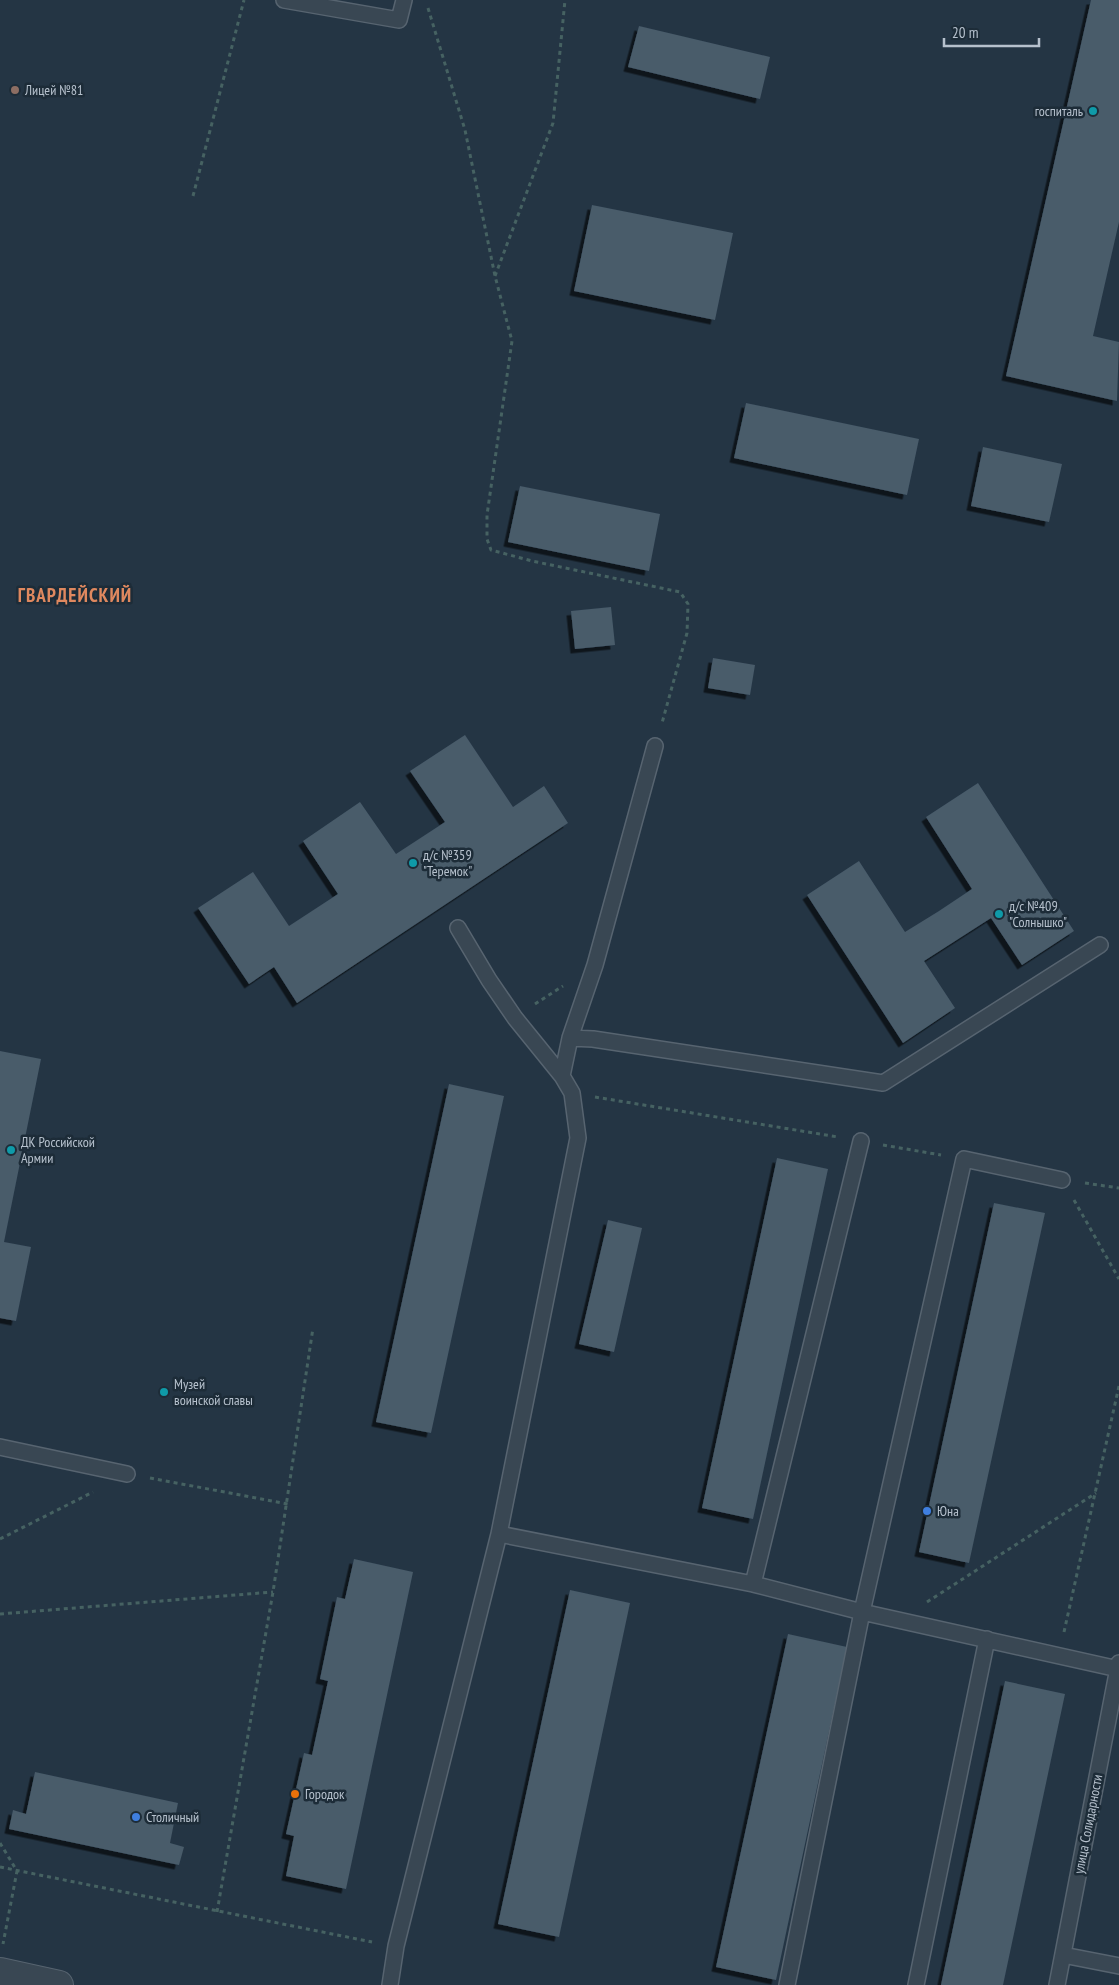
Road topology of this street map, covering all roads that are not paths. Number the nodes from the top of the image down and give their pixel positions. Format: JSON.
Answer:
{"nodes":[{"id":1,"x":284,"y":0,"type":"edge"},
{"id":2,"x":404,"y":0,"type":"edge"},
{"id":3,"x":655,"y":746,"type":"road end"},
{"id":4,"x":458,"y":928,"type":"dead end"},
{"id":5,"x":1100,"y":945,"type":"dead end"},
{"id":6,"x":570,"y":1038,"type":"junction"},
{"id":7,"x":562,"y":1076,"type":"junction"},
{"id":8,"x":861,"y":1141,"type":"road end"},
{"id":9,"x":1062,"y":1180,"type":"road end"},
{"id":10,"x":0,"y":1447,"type":"edge"},
{"id":11,"x":127,"y":1474,"type":"road end"},
{"id":12,"x":499,"y":1534,"type":"junction"},
{"id":13,"x":753,"y":1584,"type":"junction"},
{"id":14,"x":862,"y":1612,"type":"junction"},
{"id":15,"x":987,"y":1640,"type":"junction"},
{"id":16,"x":1118,"y":1666,"type":"edge"},
{"id":17,"x":1063,"y":1955,"type":"junction"},
{"id":18,"x":1,"y":1962,"type":"edge"},
{"id":19,"x":1119,"y":1966,"type":"edge"},
{"id":20,"x":58,"y":1985,"type":"edge"},
{"id":21,"x":390,"y":1985,"type":"edge"},
{"id":22,"x":788,"y":1985,"type":"edge"},
{"id":23,"x":916,"y":1985,"type":"edge"},
{"id":24,"x":1057,"y":1985,"type":"edge"}],
"edges":[{"from":1,"to":2,"type":"lane"},
{"from":3,"to":6,"type":"lane"},
{"from":4,"to":7,"type":"lane"},
{"from":5,"to":6,"type":"lane"},
{"from":6,"to":7,"type":"lane"},
{"from":7,"to":12,"type":"lane"},
{"from":8,"to":13,"type":"lane"},
{"from":9,"to":14,"type":"lane"},
{"from":10,"to":11,"type":"lane"},
{"from":12,"to":13,"type":"lane"},
{"from":12,"to":21,"type":"lane"},
{"from":13,"to":14,"type":"lane"},
{"from":14,"to":15,"type":"lane"},
{"from":14,"to":22,"type":"lane"},
{"from":15,"to":16,"type":"lane"},
{"from":15,"to":23,"type":"lane"},
{"from":16,"to":17,"type":"lane","name":"улица Солидарности"},
{"from":17,"to":19,"type":"lane"},
{"from":17,"to":24,"type":"lane","name":"улица Солидарности"},
{"from":18,"to":20,"type":"street"}]}
